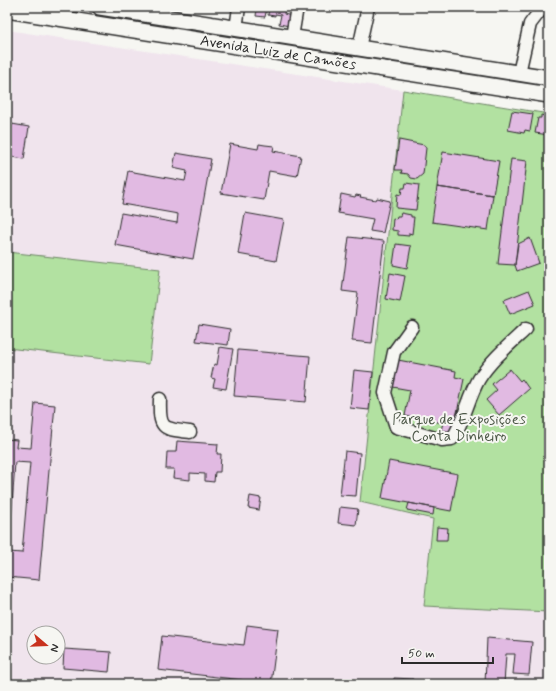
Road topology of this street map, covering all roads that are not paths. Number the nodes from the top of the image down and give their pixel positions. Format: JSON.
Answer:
{"nodes":[{"id":1,"x":100,"y":7,"type":"edge"},
{"id":2,"x":240,"y":7,"type":"edge"},
{"id":3,"x":297,"y":7,"type":"edge"},
{"id":4,"x":368,"y":7,"type":"edge"},
{"id":5,"x":543,"y":7,"type":"edge"},
{"id":6,"x":7,"y":10,"type":"edge"},
{"id":7,"x":148,"y":11,"type":"edge"},
{"id":8,"x":236,"y":29,"type":"junction"},
{"id":9,"x":292,"y":38,"type":"junction"},
{"id":10,"x":362,"y":48,"type":"junction"},
{"id":11,"x":438,"y":61,"type":"junction"},
{"id":12,"x":348,"y":64,"type":"junction"},
{"id":13,"x":518,"y":73,"type":"junction"},
{"id":14,"x":435,"y":78,"type":"junction"},
{"id":15,"x":549,"y":78,"type":"edge"},
{"id":16,"x":549,"y":96,"type":"edge"},
{"id":17,"x":412,"y":327,"type":"dead end"},
{"id":18,"x":526,"y":329,"type":"dead end"},
{"id":19,"x":160,"y":399,"type":"dead end"},
{"id":20,"x":190,"y":432,"type":"dead end"}],
"edges":[{"from":1,"to":7,"type":"main road","name":"Avenida Luiz de Camões"},
{"from":2,"to":8,"type":"street"},
{"from":3,"to":9,"type":"street"},
{"from":4,"to":10,"type":"street"},
{"from":5,"to":13,"type":"street"},
{"from":6,"to":12,"type":"main road","name":"Avenida Luiz de Camões"},
{"from":7,"to":8,"type":"main road","name":"Avenida Luiz de Camões"},
{"from":8,"to":9,"type":"main road","name":"Avenida Luiz de Camões"},
{"from":9,"to":10,"type":"main road","name":"Avenida Luiz de Camões"},
{"from":10,"to":11,"type":"main road","name":"Avenida Luiz de Camões"},
{"from":10,"to":12,"type":"main road"},
{"from":11,"to":13,"type":"main road","name":"Avenida Luiz de Camões"},
{"from":11,"to":14,"type":"main road"},
{"from":12,"to":14,"type":"main road","name":"Avenida Luiz de Camões"},
{"from":13,"to":15,"type":"main road","name":"Avenida Luiz de Camões"},
{"from":14,"to":16,"type":"main road","name":"Avenida Luiz de Camões"},
{"from":17,"to":18,"type":"street"},
{"from":19,"to":20,"type":"street"}]}
